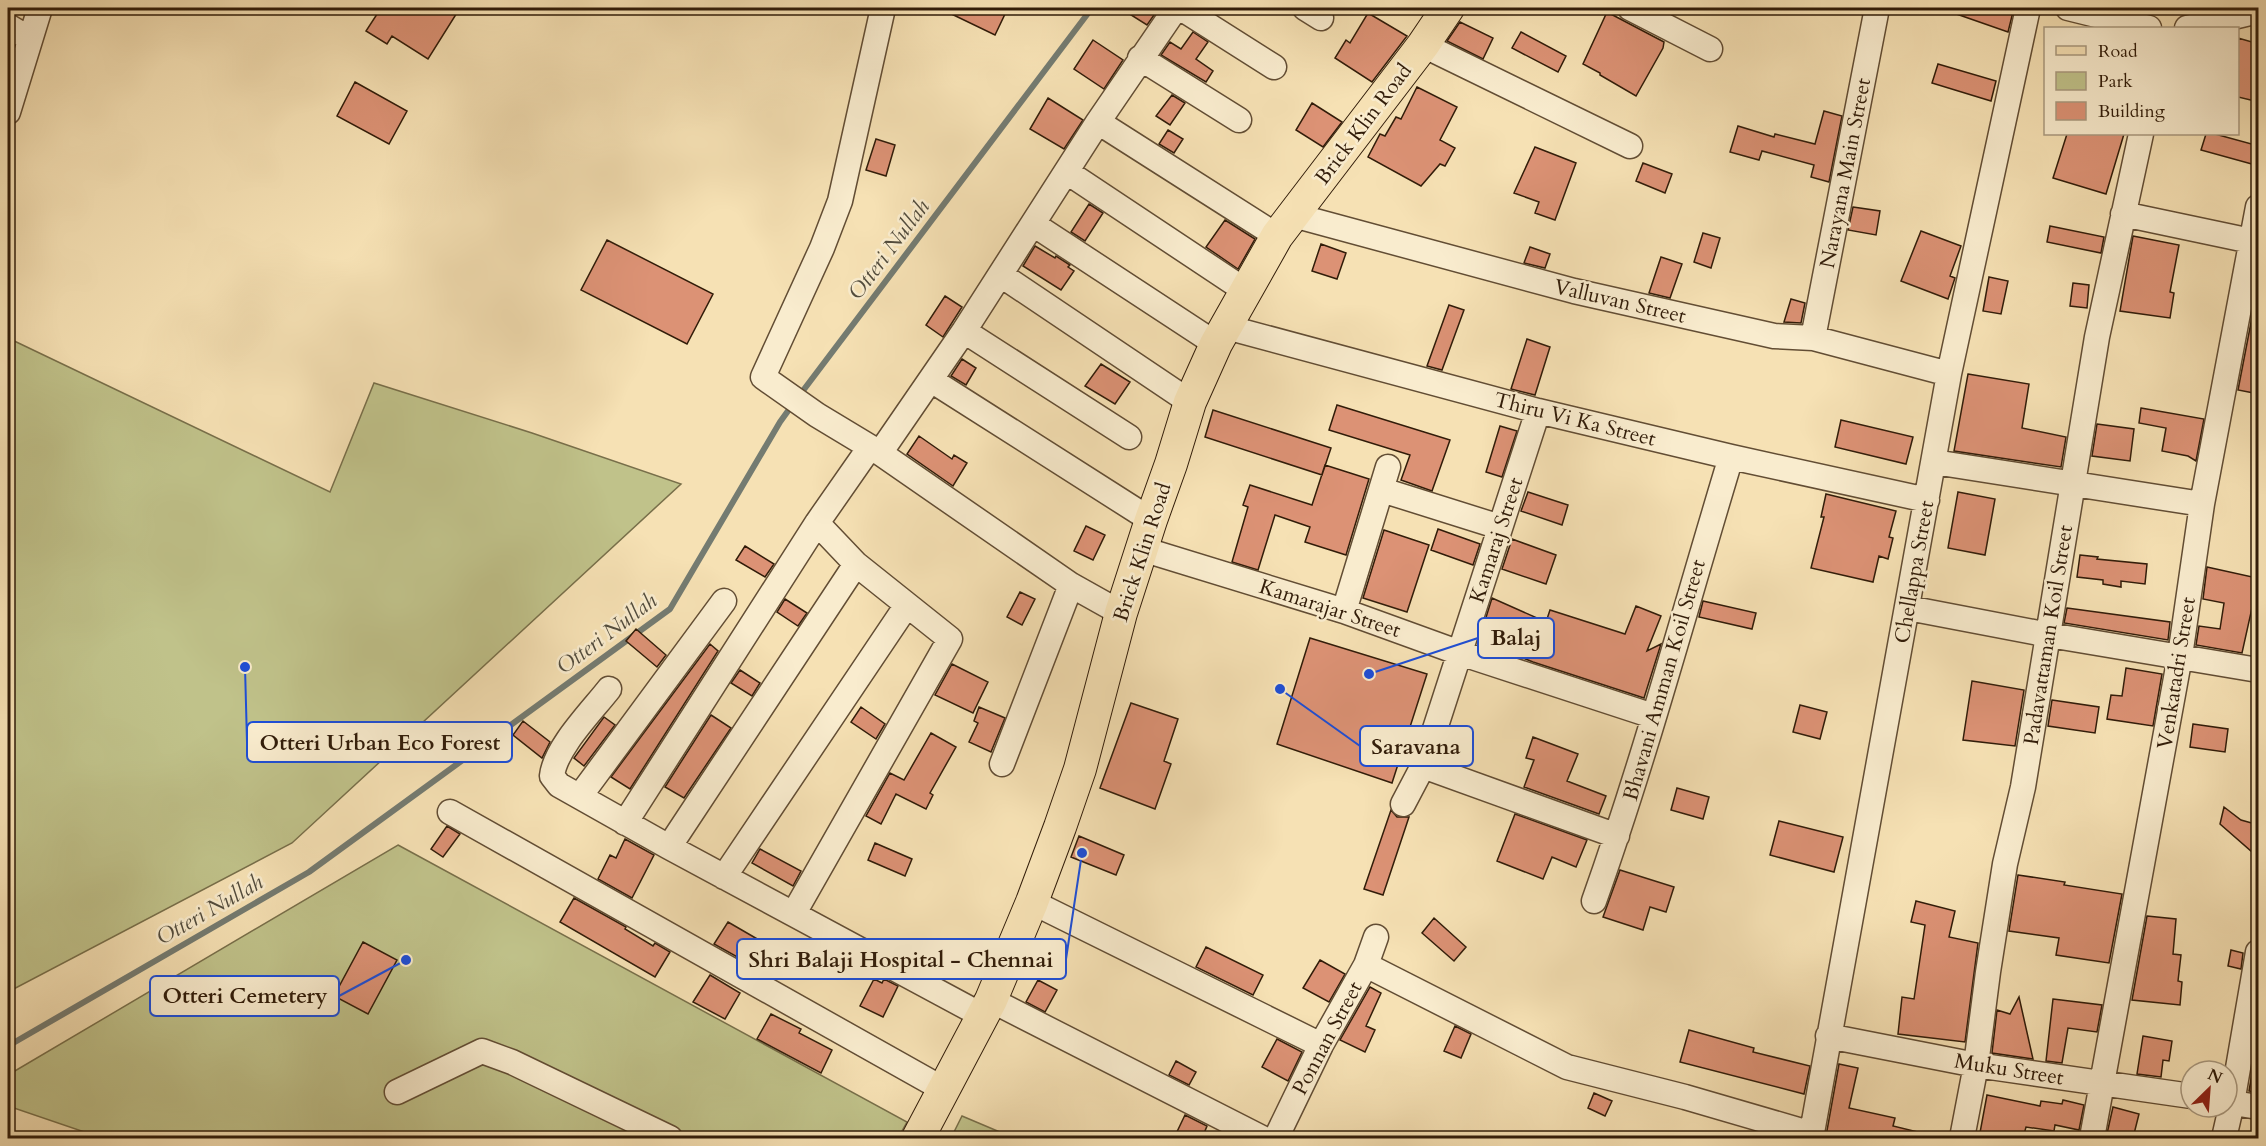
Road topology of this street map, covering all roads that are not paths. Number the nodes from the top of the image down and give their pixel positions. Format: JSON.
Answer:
{"nodes":[{"id":1,"x":40,"y":8,"type":"edge"},
{"id":2,"x":883,"y":8,"type":"edge"},
{"id":3,"x":1176,"y":8,"type":"edge"},
{"id":4,"x":1181,"y":8,"type":"edge"},
{"id":5,"x":1448,"y":8,"type":"edge"},
{"id":6,"x":1630,"y":8,"type":"edge"},
{"id":7,"x":1877,"y":8,"type":"edge"},
{"id":8,"x":2028,"y":8,"type":"edge"},
{"id":9,"x":2068,"y":8,"type":"edge"},
{"id":10,"x":2194,"y":8,"type":"edge"},
{"id":11,"x":2259,"y":11,"type":"edge"},
{"id":12,"x":8,"y":26,"type":"edge"},
{"id":13,"x":2145,"y":27,"type":"edge"},
{"id":14,"x":2188,"y":27,"type":"edge"},
{"id":15,"x":2192,"y":27,"type":"edge"},
{"id":16,"x":30,"y":39,"type":"junction"},
{"id":17,"x":1423,"y":45,"type":"junction"},
{"id":18,"x":1710,"y":49,"type":"dead end"},
{"id":19,"x":1140,"y":58,"type":"junction"},
{"id":20,"x":1274,"y":67,"type":"dead end"},
{"id":21,"x":8,"y":112,"type":"edge"},
{"id":22,"x":1239,"y":120,"type":"dead end"},
{"id":23,"x":1098,"y":122,"type":"junction"},
{"id":24,"x":2141,"y":135,"type":"edge"},
{"id":25,"x":1630,"y":146,"type":"dead end"},
{"id":26,"x":1067,"y":172,"type":"junction"},
{"id":27,"x":2259,"y":207,"type":"edge"},
{"id":28,"x":2123,"y":214,"type":"junction"},
{"id":29,"x":1033,"y":224,"type":"junction"},
{"id":30,"x":1285,"y":226,"type":"junction"},
{"id":31,"x":2251,"y":241,"type":"junction"},
{"id":32,"x":1001,"y":274,"type":"junction"},
{"id":33,"x":1246,"y":291,"type":"junction"},
{"id":34,"x":964,"y":331,"type":"junction"},
{"id":35,"x":1221,"y":336,"type":"junction"},
{"id":36,"x":1813,"y":338,"type":"junction"},
{"id":37,"x":1949,"y":374,"type":"junction"},
{"id":38,"x":931,"y":380,"type":"junction"},
{"id":39,"x":1190,"y":402,"type":"junction"},
{"id":40,"x":1538,"y":411,"type":"junction"},
{"id":41,"x":1129,"y":437,"type":"dead end"},
{"id":42,"x":875,"y":450,"type":"junction"},
{"id":43,"x":1731,"y":457,"type":"junction"},
{"id":44,"x":1934,"y":462,"type":"junction"},
{"id":45,"x":1388,"y":467,"type":"dead end"},
{"id":46,"x":2073,"y":484,"type":"junction"},
{"id":47,"x":1382,"y":490,"type":"junction"},
{"id":48,"x":1927,"y":500,"type":"junction"},
{"id":49,"x":2202,"y":504,"type":"junction"},
{"id":50,"x":817,"y":523,"type":"junction"},
{"id":51,"x":1500,"y":527,"type":"junction"},
{"id":52,"x":1146,"y":534,"type":"junction"},
{"id":53,"x":856,"y":564,"type":"junction"},
{"id":54,"x":1071,"y":585,"type":"junction"},
{"id":55,"x":724,"y":601,"type":"dead end"},
{"id":56,"x":907,"y":605,"type":"junction"},
{"id":57,"x":1908,"y":608,"type":"junction"},
{"id":58,"x":1344,"y":611,"type":"junction"},
{"id":59,"x":1121,"y":614,"type":"junction"},
{"id":60,"x":2049,"y":635,"type":"junction"},
{"id":61,"x":1460,"y":653,"type":"junction"},
{"id":62,"x":2180,"y":656,"type":"junction"},
{"id":63,"x":2259,"y":670,"type":"edge"},
{"id":64,"x":609,"y":689,"type":"dead end"},
{"id":65,"x":1653,"y":716,"type":"junction"},
{"id":66,"x":1002,"y":764,"type":"dead end"},
{"id":67,"x":1423,"y":766,"type":"junction"},
{"id":68,"x":580,"y":796,"type":"junction"},
{"id":69,"x":1403,"y":804,"type":"dead end"},
{"id":70,"x":450,"y":812,"type":"dead end"},
{"id":71,"x":624,"y":823,"type":"junction"},
{"id":72,"x":1617,"y":836,"type":"junction"},
{"id":73,"x":669,"y":847,"type":"junction"},
{"id":74,"x":724,"y":877,"type":"junction"},
{"id":75,"x":1594,"y":901,"type":"dead end"},
{"id":76,"x":1032,"y":902,"type":"junction"},
{"id":77,"x":795,"y":913,"type":"junction"},
{"id":78,"x":1376,"y":937,"type":"dead end"},
{"id":79,"x":2259,"y":952,"type":"edge"},
{"id":80,"x":1366,"y":965,"type":"junction"},
{"id":81,"x":987,"y":1008,"type":"junction"},
{"id":82,"x":1828,"y":1036,"type":"junction"},
{"id":83,"x":1321,"y":1045,"type":"junction"},
{"id":84,"x":2238,"y":1059,"type":"edge"},
{"id":85,"x":1976,"y":1065,"type":"junction"},
{"id":86,"x":2103,"y":1082,"type":"junction"},
{"id":87,"x":943,"y":1089,"type":"junction"},
{"id":88,"x":398,"y":1092,"type":"dead end"},
{"id":89,"x":2179,"y":1094,"type":"edge"},
{"id":90,"x":2239,"y":1104,"type":"edge"},
{"id":91,"x":2259,"y":1107,"type":"edge"},
{"id":92,"x":2227,"y":1119,"type":"edge"},
{"id":93,"x":1811,"y":1136,"type":"edge"},
{"id":94,"x":670,"y":1138,"type":"edge"},
{"id":95,"x":918,"y":1138,"type":"edge"},
{"id":96,"x":1262,"y":1138,"type":"edge"},
{"id":97,"x":1276,"y":1138,"type":"edge"},
{"id":98,"x":1962,"y":1138,"type":"edge"},
{"id":99,"x":2092,"y":1138,"type":"edge"},
{"id":100,"x":2224,"y":1138,"type":"edge"}],
"edges":[{"from":1,"to":16,"type":"street"},
{"from":2,"to":42,"type":"street"},
{"from":3,"to":19,"type":"street"},
{"from":4,"to":20,"type":"street"},
{"from":5,"to":17,"type":"main road","name":"Brick Klin Road"},
{"from":6,"to":18,"type":"street"},
{"from":7,"to":36,"type":"street","name":"Narayana Main Street"},
{"from":8,"to":37,"type":"street","name":"Chellappa Street"},
{"from":9,"to":13,"type":"street"},
{"from":10,"to":14,"type":"street"},
{"from":11,"to":15,"type":"street"},
{"from":12,"to":16,"type":"street"},
{"from":16,"to":21,"type":"street"},
{"from":17,"to":25,"type":"street"},
{"from":17,"to":30,"type":"main road","name":"Brick Klin Road"},
{"from":19,"to":22,"type":"street"},
{"from":19,"to":23,"type":"street"},
{"from":23,"to":26,"type":"street"},
{"from":23,"to":30,"type":"street","name":"Valluvan Street"},
{"from":24,"to":28,"type":"street","name":"Padavattaman Koil Street"},
{"from":26,"to":29,"type":"street"},
{"from":26,"to":33,"type":"street"},
{"from":27,"to":31,"type":"street","name":"Venkatadri Street"},
{"from":28,"to":31,"type":"street"},
{"from":28,"to":46,"type":"street","name":"Padavattaman Koil Street"},
{"from":29,"to":32,"type":"street"},
{"from":29,"to":35,"type":"street","name":"Thiru Vi Ka Street"},
{"from":30,"to":33,"type":"main road","name":"Brick Klin Road"},
{"from":30,"to":36,"type":"street","name":"Valluvan Street"},
{"from":31,"to":49,"type":"street","name":"Venkatadri Street"},
{"from":32,"to":34,"type":"street"},
{"from":32,"to":39,"type":"street"},
{"from":33,"to":35,"type":"main road","name":"Brick Klin Road"},
{"from":34,"to":38,"type":"street"},
{"from":34,"to":41,"type":"street"},
{"from":35,"to":39,"type":"main road","name":"Brick Klin Road"},
{"from":35,"to":40,"type":"street","name":"Thiru Vi Ka Street"},
{"from":36,"to":37,"type":"street","name":"Valluvan Street"},
{"from":37,"to":44,"type":"street","name":"Chellappa Street"},
{"from":38,"to":42,"type":"street"},
{"from":38,"to":52,"type":"street","name":"Kamarajar Street"},
{"from":39,"to":52,"type":"main road","name":"Brick Klin Road"},
{"from":40,"to":43,"type":"street","name":"Thiru Vi Ka Street"},
{"from":40,"to":51,"type":"street","name":"Kamaraj Street"},
{"from":42,"to":50,"type":"street"},
{"from":42,"to":54,"type":"street"},
{"from":43,"to":48,"type":"street","name":"Thiru Vi Ka Street"},
{"from":43,"to":65,"type":"street","name":"Bhavani Amman Koil Street"},
{"from":44,"to":46,"type":"street"},
{"from":44,"to":48,"type":"street","name":"Chellappa Street"},
{"from":45,"to":47,"type":"street"},
{"from":46,"to":49,"type":"street"},
{"from":46,"to":60,"type":"street","name":"Padavattaman Koil Street"},
{"from":47,"to":51,"type":"street"},
{"from":47,"to":58,"type":"street"},
{"from":48,"to":57,"type":"street","name":"Chellappa Street"},
{"from":49,"to":62,"type":"street","name":"Venkatadri Street"},
{"from":50,"to":53,"type":"street"},
{"from":50,"to":71,"type":"street"},
{"from":51,"to":61,"type":"street","name":"Kamaraj Street"},
{"from":52,"to":58,"type":"street","name":"Kamarajar Street"},
{"from":52,"to":59,"type":"main road","name":"Brick Klin Road"},
{"from":53,"to":56,"type":"street"},
{"from":53,"to":73,"type":"street"},
{"from":54,"to":59,"type":"street"},
{"from":54,"to":66,"type":"street"},
{"from":55,"to":68,"type":"street"},
{"from":56,"to":74,"type":"street"},
{"from":56,"to":77,"type":"street"},
{"from":57,"to":60,"type":"street"},
{"from":57,"to":82,"type":"street","name":"Chellappa Street"},
{"from":58,"to":61,"type":"street","name":"Kamarajar Street"},
{"from":59,"to":76,"type":"main road","name":"Brick Klin Road"},
{"from":60,"to":62,"type":"street"},
{"from":60,"to":85,"type":"street","name":"Padavattaman Koil Street"},
{"from":61,"to":65,"type":"street","name":"Kamarajar Street"},
{"from":61,"to":67,"type":"street","name":"Kamaraj Street"},
{"from":62,"to":63,"type":"street"},
{"from":62,"to":86,"type":"street","name":"Venkatadri Street"},
{"from":64,"to":68,"type":"street"},
{"from":65,"to":72,"type":"street","name":"Bhavani Amman Koil Street"},
{"from":67,"to":69,"type":"street","name":"Kamaraj Street"},
{"from":67,"to":72,"type":"street"},
{"from":68,"to":71,"type":"street"},
{"from":70,"to":87,"type":"street"},
{"from":71,"to":73,"type":"street"},
{"from":72,"to":75,"type":"street","name":"Bhavani Amman Koil Street"},
{"from":73,"to":74,"type":"street"},
{"from":74,"to":77,"type":"street"},
{"from":76,"to":81,"type":"main road","name":"Brick Klin Road"},
{"from":76,"to":83,"type":"street"},
{"from":77,"to":81,"type":"street"},
{"from":78,"to":80,"type":"street","name":"Ponnan Street"},
{"from":79,"to":84,"type":"street"},
{"from":80,"to":83,"type":"street","name":"Ponnan Street"},
{"from":80,"to":93,"type":"street"},
{"from":81,"to":87,"type":"main road","name":"Brick Klin Road"},
{"from":81,"to":96,"type":"street"},
{"from":82,"to":85,"type":"street","name":"Muku Street"},
{"from":82,"to":93,"type":"street","name":"Chellappa Street"},
{"from":83,"to":97,"type":"street","name":"Ponnan Street"},
{"from":85,"to":86,"type":"street","name":"Muku Street"},
{"from":85,"to":98,"type":"street","name":"Padavattaman Koil Street"},
{"from":86,"to":89,"type":"street","name":"Muku Street"},
{"from":86,"to":99,"type":"street","name":"Venkatadri Street"},
{"from":87,"to":95,"type":"main road","name":"Brick Klin Road"},
{"from":88,"to":94,"type":"street"},
{"from":90,"to":91,"type":"street"},
{"from":92,"to":100,"type":"street"}]}
